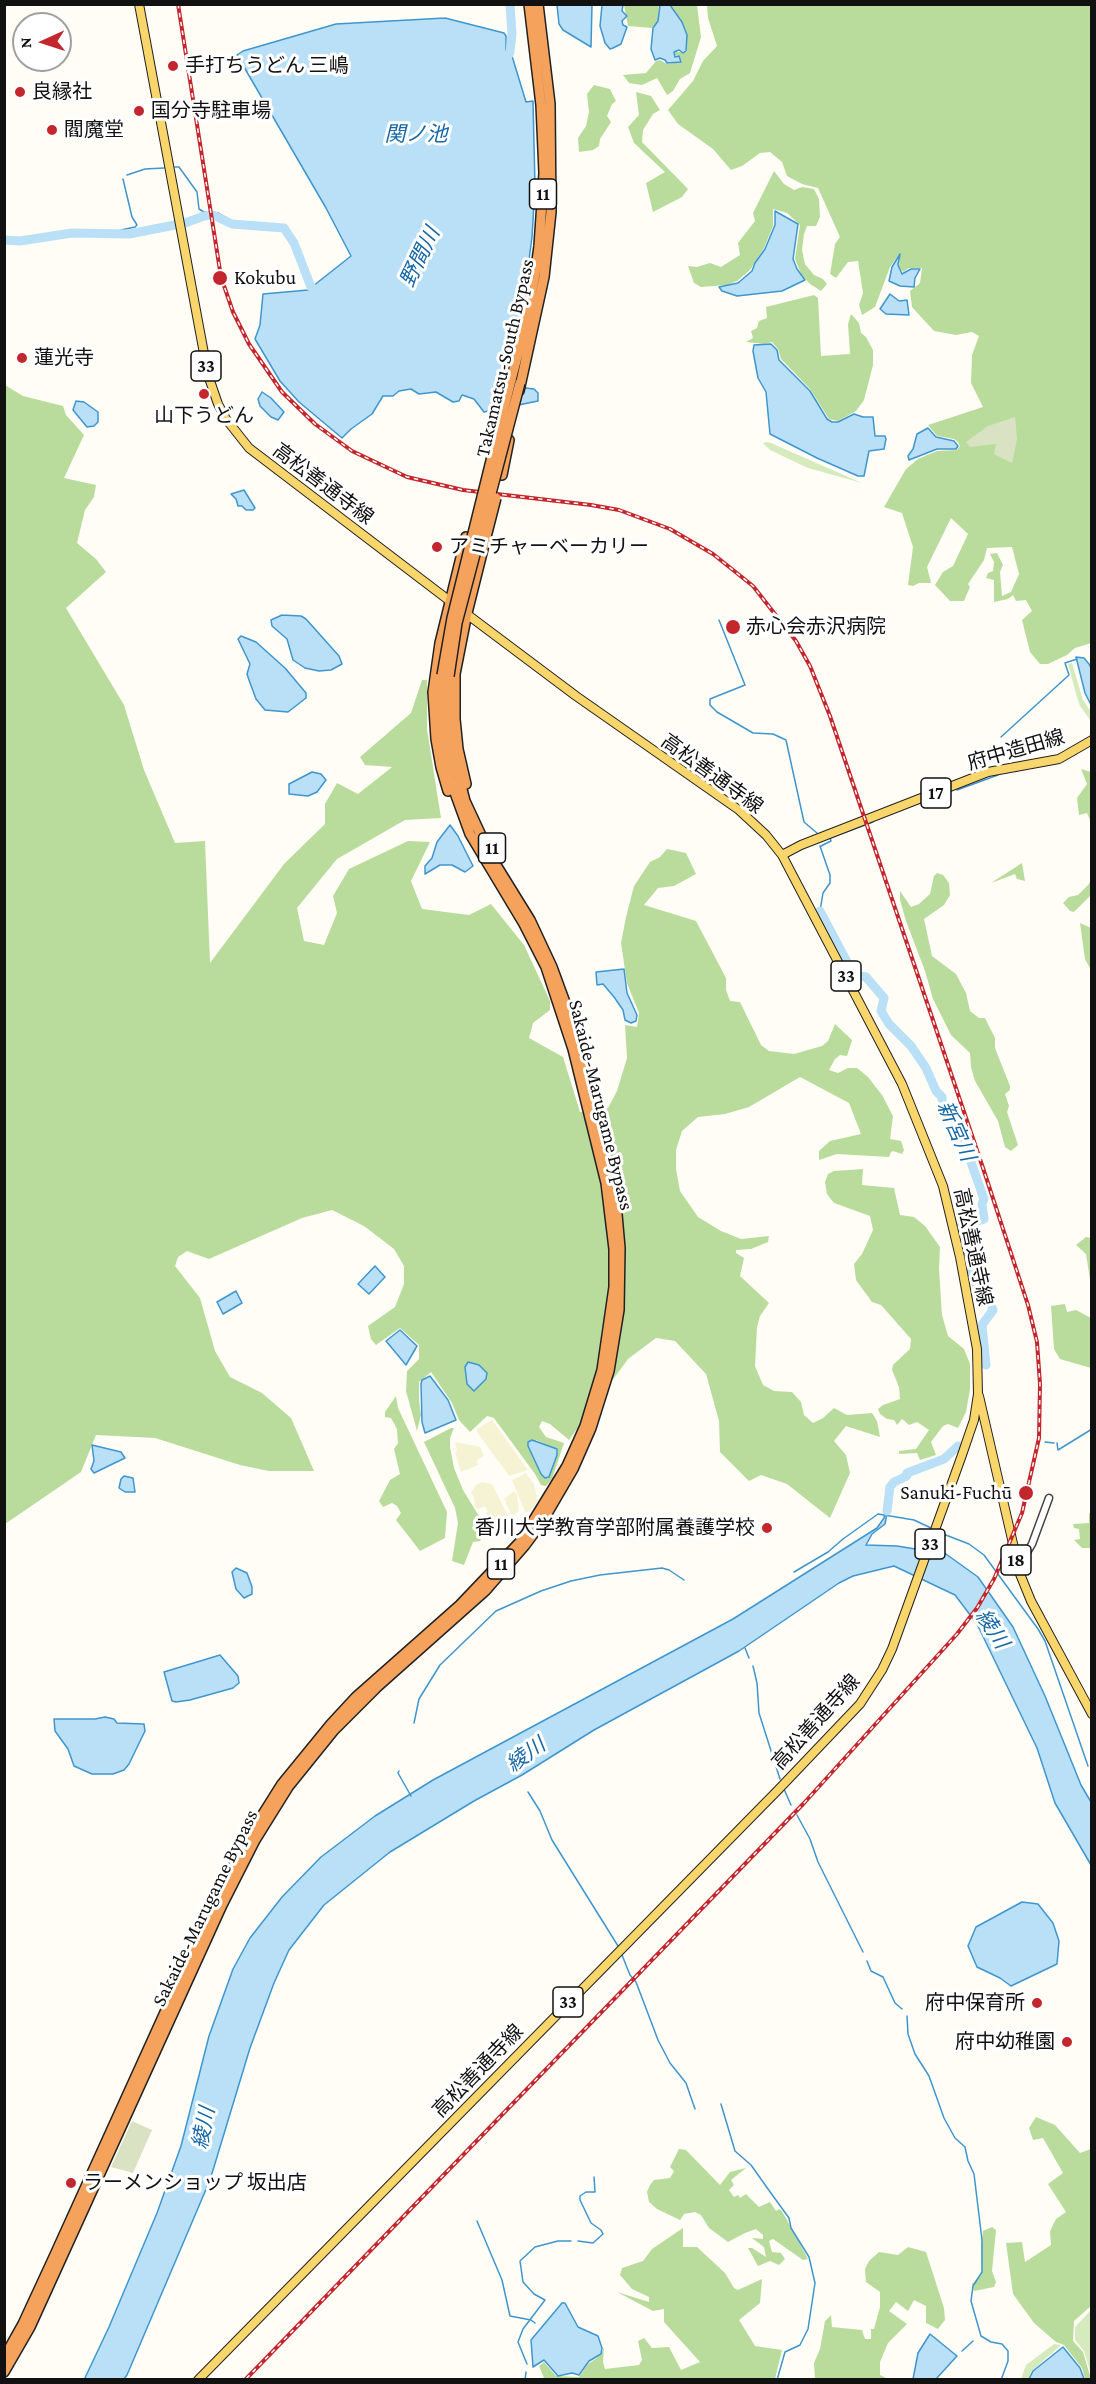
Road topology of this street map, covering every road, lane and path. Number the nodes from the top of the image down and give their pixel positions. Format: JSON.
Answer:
{"nodes":[{"id":1,"x":139,"y":4,"type":"edge"},
{"id":2,"x":529,"y":4,"type":"edge"},
{"id":3,"x":538,"y":4,"type":"edge"},
{"id":4,"x":515,"y":382,"type":"junction"},
{"id":5,"x":458,"y":607,"type":"junction"},
{"id":6,"x":446,"y":676,"type":"junction"},
{"id":7,"x":1092,"y":740,"type":"edge"},
{"id":8,"x":782,"y":855,"type":"junction"},
{"id":9,"x":517,"y":913,"type":"junction"},
{"id":10,"x":530,"y":920,"type":"junction"},
{"id":11,"x":978,"y":1394,"type":"junction"},
{"id":12,"x":974,"y":1420,"type":"junction"},
{"id":13,"x":986,"y":1420,"type":"junction"},
{"id":14,"x":1049,"y":1498,"type":"dead end"},
{"id":15,"x":1016,"y":1561,"type":"junction"},
{"id":16,"x":1092,"y":1714,"type":"edge"},
{"id":17,"x":4,"y":2358,"type":"edge"},
{"id":18,"x":4,"y":2372,"type":"edge"},
{"id":19,"x":198,"y":2379,"type":"edge"}],
"edges":[{"from":1,"to":5,"type":"main road","name":"高松善通寺線","number":"33"},
{"from":2,"to":4,"type":"highway","name":"Takamatsu-South Bypass","number":"11"},
{"from":3,"to":4,"type":"highway","name":"Takamatsu-South Bypass","number":"11"},
{"from":4,"to":5,"type":"highway","name":"Takamatsu-South Bypass","number":"11","bridge":true},
{"from":4,"to":5,"type":"highway","number":"11","bridge":true},
{"from":4,"to":5,"type":"highway","number":"11","bridge":true},
{"from":5,"to":6,"type":"highway","name":"Sakaide-Marugame Bypass","number":"11","bridge":true},
{"from":5,"to":8,"type":"main road","name":"高松善通寺線","number":"33"},
{"from":5,"to":9,"type":"highway"},
{"from":5,"to":10,"type":"highway","number":"11"},
{"from":6,"to":9,"type":"highway","name":"Sakaide-Marugame Bypass","number":"11"},
{"from":6,"to":10,"type":"highway","name":"Sakaide-Marugame Bypass","number":"11"},
{"from":7,"to":8,"type":"main road","name":"府中造田線","number":"17"},
{"from":8,"to":11,"type":"main road","name":"高松善通寺線","number":"33"},
{"from":9,"to":17,"type":"highway","name":"Sakaide-Marugame Bypass","number":"11"},
{"from":10,"to":18,"type":"highway","name":"Sakaide-Marugame Bypass","number":"11"},
{"from":11,"to":12,"type":"main road","name":"高松善通寺線","number":"33"},
{"from":11,"to":13,"type":"main road","number":"18"},
{"from":12,"to":13,"type":"main road"},
{"from":12,"to":19,"type":"main road","name":"高松善通寺線","number":"33"},
{"from":13,"to":15,"type":"main road","number":"18"},
{"from":14,"to":15,"type":"street"},
{"from":15,"to":16,"type":"main road","number":"18"}]}
